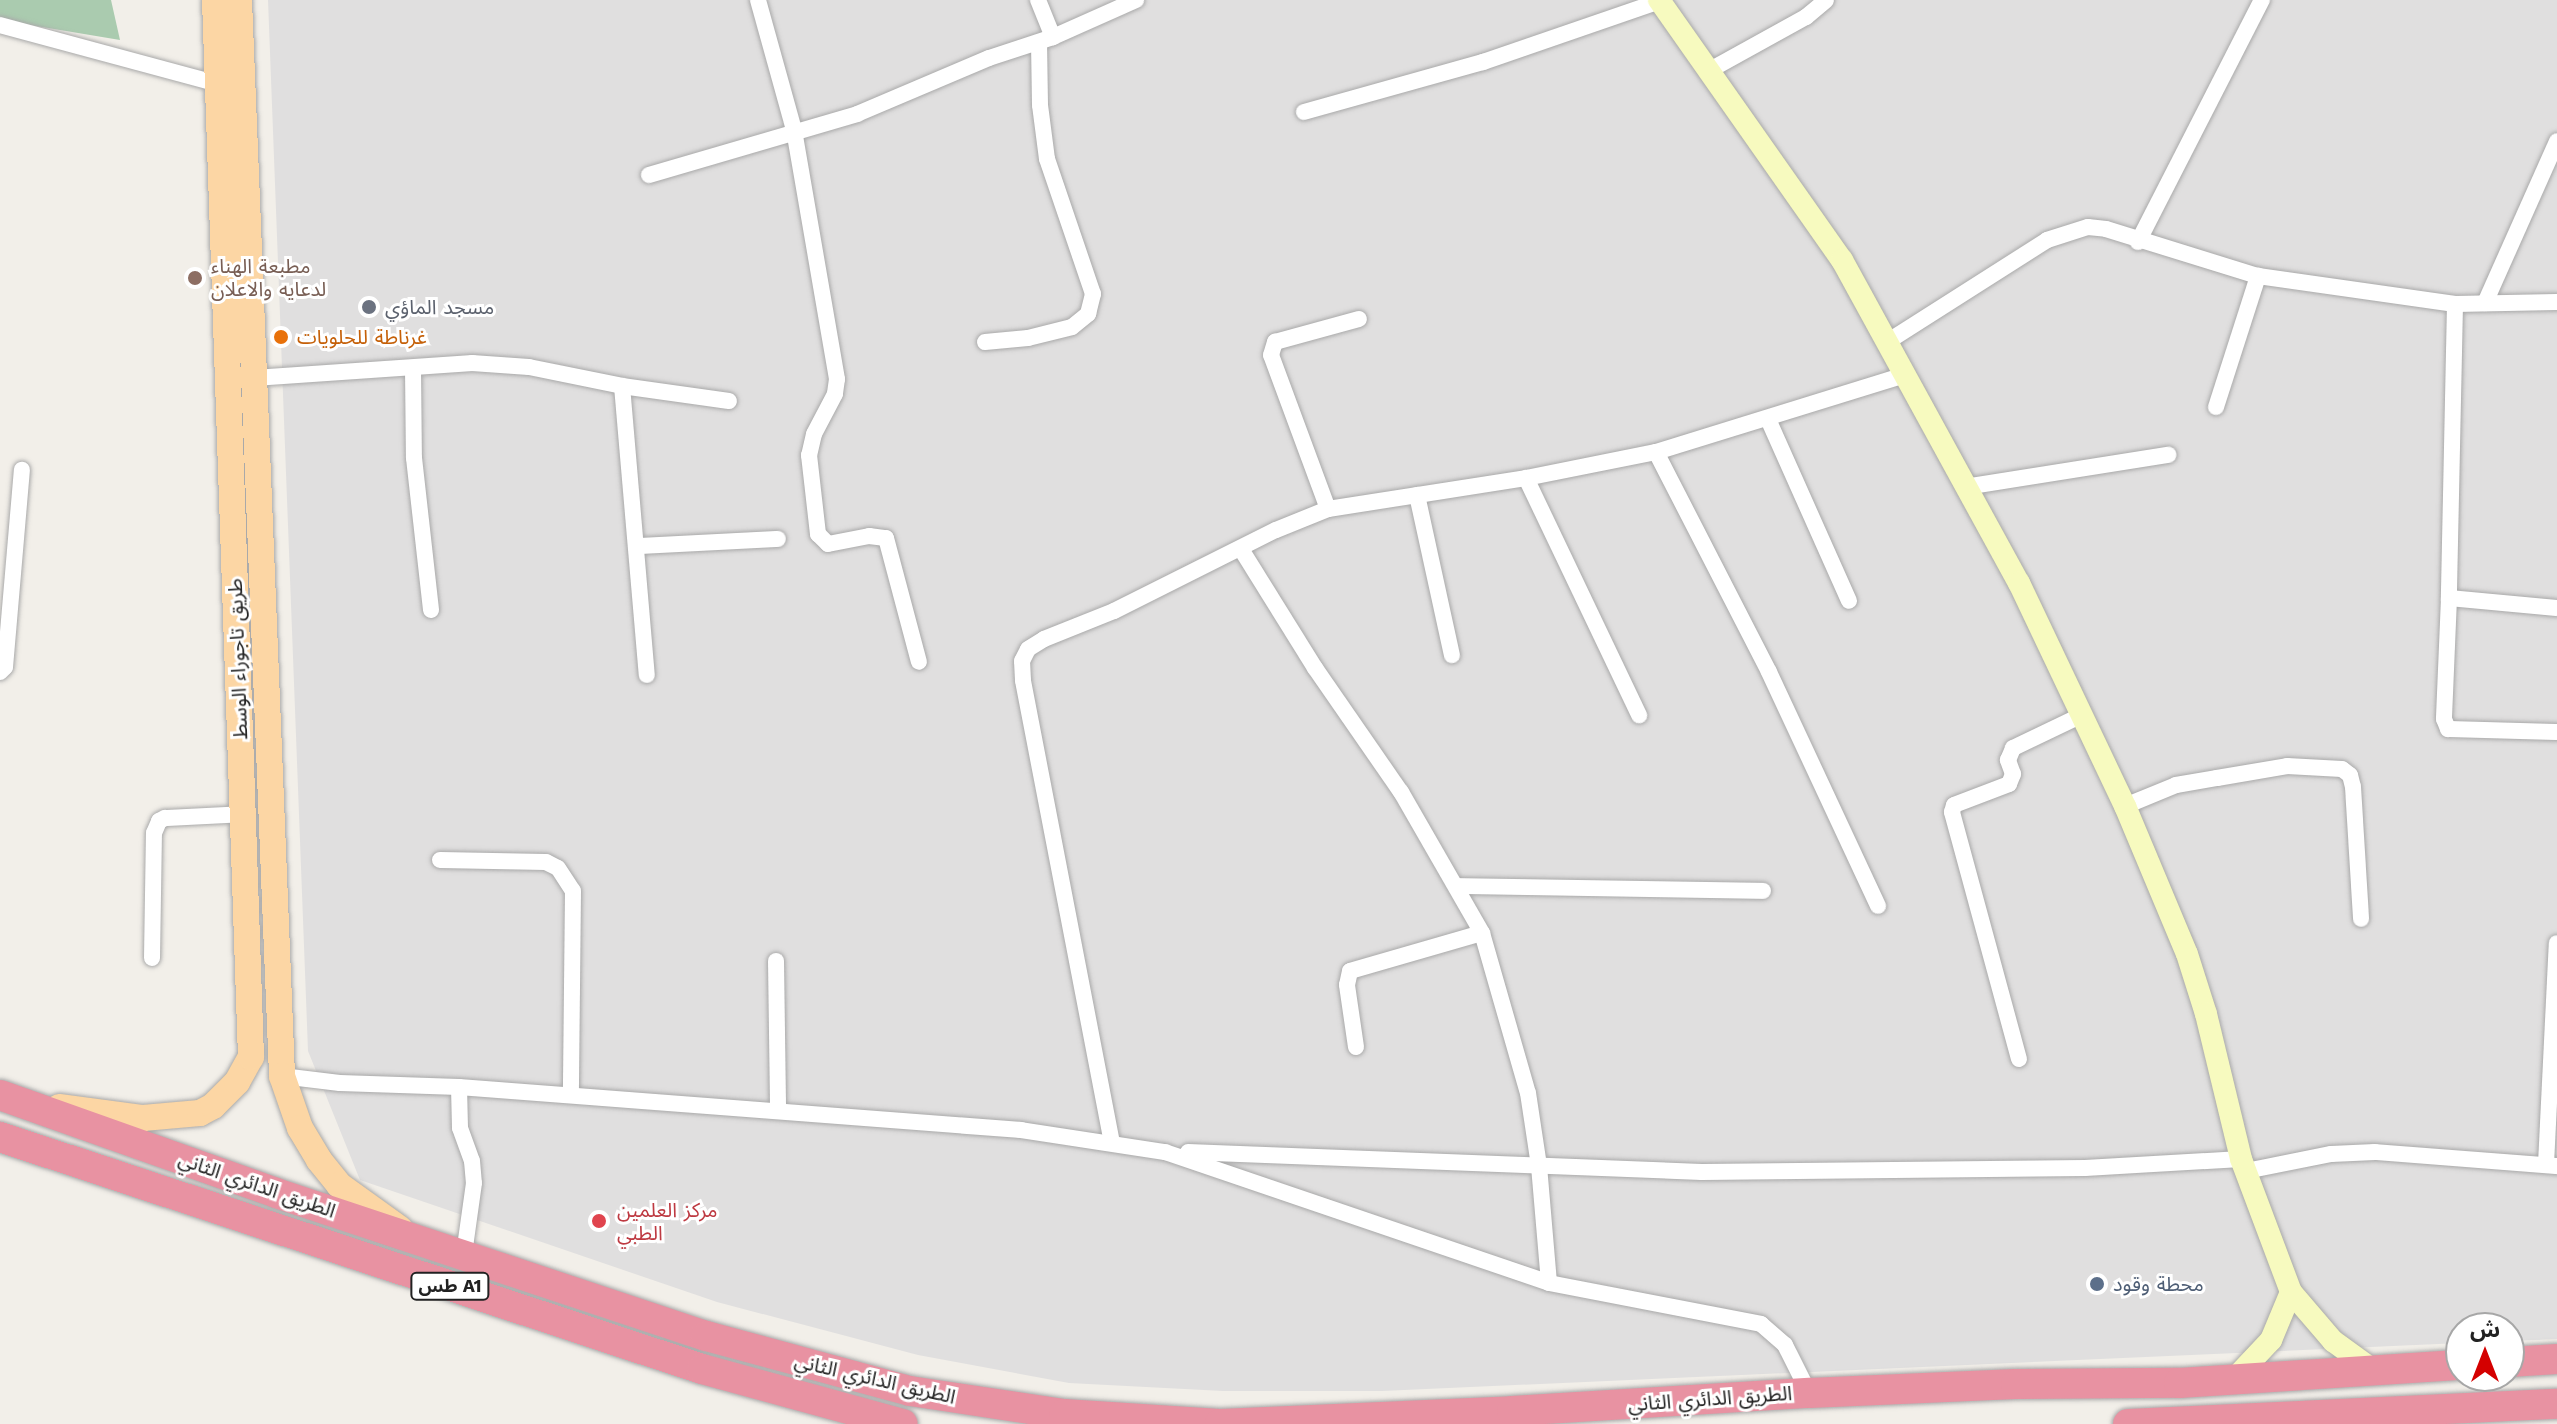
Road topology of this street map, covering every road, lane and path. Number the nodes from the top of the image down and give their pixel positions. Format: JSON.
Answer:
{"nodes":[{"id":1,"x":215,"y":0,"type":"edge"},
{"id":2,"x":239,"y":0,"type":"edge"},
{"id":3,"x":758,"y":0,"type":"edge"},
{"id":4,"x":1038,"y":0,"type":"edge"},
{"id":5,"x":1136,"y":0,"type":"edge"},
{"id":6,"x":1826,"y":0,"type":"edge"},
{"id":7,"x":2262,"y":0,"type":"edge"},
{"id":8,"x":1660,"y":1,"type":"edge"},
{"id":9,"x":0,"y":25,"type":"edge"},
{"id":10,"x":1046,"y":40,"type":"junction"},
{"id":11,"x":1710,"y":70,"type":"junction"},
{"id":12,"x":219,"y":84,"type":"junction"},
{"id":13,"x":1304,"y":112,"type":"dead end"},
{"id":14,"x":794,"y":130,"type":"junction"},
{"id":15,"x":2557,"y":141,"type":"edge"},
{"id":16,"x":649,"y":175,"type":"dead end"},
{"id":17,"x":234,"y":180,"type":"junction"},
{"id":18,"x":2138,"y":242,"type":"junction"},
{"id":19,"x":2258,"y":276,"type":"junction"},
{"id":20,"x":2557,"y":302,"type":"edge"},
{"id":21,"x":2485,"y":303,"type":"junction"},
{"id":22,"x":2455,"y":304,"type":"junction"},
{"id":23,"x":1359,"y":319,"type":"dead end"},
{"id":24,"x":985,"y":342,"type":"dead end"},
{"id":25,"x":1887,"y":342,"type":"junction"},
{"id":26,"x":413,"y":369,"type":"junction"},
{"id":27,"x":1904,"y":375,"type":"junction"},
{"id":28,"x":254,"y":378,"type":"junction"},
{"id":29,"x":622,"y":386,"type":"junction"},
{"id":30,"x":729,"y":401,"type":"dead end"},
{"id":31,"x":2216,"y":407,"type":"dead end"},
{"id":32,"x":1768,"y":419,"type":"junction"},
{"id":33,"x":1656,"y":452,"type":"junction"},
{"id":34,"x":2168,"y":455,"type":"dead end"},
{"id":35,"x":22,"y":470,"type":"dead end"},
{"id":36,"x":1526,"y":478,"type":"junction"},
{"id":37,"x":1965,"y":487,"type":"junction"},
{"id":38,"x":1417,"y":495,"type":"junction"},
{"id":39,"x":1328,"y":509,"type":"junction"},
{"id":40,"x":778,"y":539,"type":"dead end"},
{"id":41,"x":638,"y":546,"type":"junction"},
{"id":42,"x":1241,"y":549,"type":"junction"},
{"id":43,"x":2449,"y":598,"type":"junction"},
{"id":44,"x":1849,"y":601,"type":"dead end"},
{"id":45,"x":2557,"y":608,"type":"edge"},
{"id":46,"x":431,"y":610,"type":"dead end"},
{"id":47,"x":1452,"y":655,"type":"dead end"},
{"id":48,"x":919,"y":662,"type":"dead end"},
{"id":49,"x":0,"y":672,"type":"edge"},
{"id":50,"x":647,"y":675,"type":"dead end"},
{"id":51,"x":1639,"y":715,"type":"dead end"},
{"id":52,"x":2082,"y":715,"type":"junction"},
{"id":53,"x":2557,"y":732,"type":"edge"},
{"id":54,"x":2125,"y":806,"type":"junction"},
{"id":55,"x":243,"y":814,"type":"junction"},
{"id":56,"x":440,"y":860,"type":"dead end"},
{"id":57,"x":1458,"y":886,"type":"junction"},
{"id":58,"x":1763,"y":891,"type":"dead end"},
{"id":59,"x":1878,"y":906,"type":"dead end"},
{"id":60,"x":2361,"y":919,"type":"dead end"},
{"id":61,"x":1482,"y":933,"type":"junction"},
{"id":62,"x":2557,"y":943,"type":"edge"},
{"id":63,"x":152,"y":958,"type":"dead end"},
{"id":64,"x":776,"y":961,"type":"dead end"},
{"id":65,"x":1356,"y":1047,"type":"dead end"},
{"id":66,"x":2019,"y":1059,"type":"dead end"},
{"id":67,"x":282,"y":1076,"type":"junction"},
{"id":68,"x":459,"y":1087,"type":"junction"},
{"id":69,"x":571,"y":1095,"type":"junction"},
{"id":70,"x":8,"y":1098,"type":"edge"},
{"id":71,"x":778,"y":1111,"type":"junction"},
{"id":72,"x":0,"y":1137,"type":"edge"},
{"id":73,"x":1112,"y":1143,"type":"junction"},
{"id":74,"x":1165,"y":1152,"type":"junction"},
{"id":75,"x":2244,"y":1165,"type":"junction"},
{"id":76,"x":2551,"y":1165,"type":"edge"},
{"id":77,"x":1539,"y":1166,"type":"junction"},
{"id":78,"x":407,"y":1234,"type":"junction"},
{"id":79,"x":464,"y":1254,"type":"junction"},
{"id":80,"x":1549,"y":1283,"type":"junction"},
{"id":81,"x":2291,"y":1292,"type":"junction"},
{"id":82,"x":2557,"y":1359,"type":"edge"},
{"id":83,"x":2525,"y":1361,"type":"edge"},
{"id":84,"x":2445,"y":1367,"type":"edge"},
{"id":85,"x":2557,"y":1367,"type":"edge"},
{"id":86,"x":2525,"y":1368,"type":"edge"},
{"id":87,"x":2373,"y":1370,"type":"junction"},
{"id":88,"x":2237,"y":1376,"type":"junction"},
{"id":89,"x":1809,"y":1393,"type":"junction"},
{"id":90,"x":2557,"y":1404,"type":"edge"},
{"id":91,"x":2374,"y":1418,"type":"edge"},
{"id":92,"x":903,"y":1424,"type":"edge"},
{"id":93,"x":2128,"y":1424,"type":"edge"}],
"edges":[{"from":1,"to":12,"type":"main road","name":"طريق تاجوراء الوسط"},
{"from":2,"to":17,"type":"main road","name":"طريق تاجوراء الوسط"},
{"from":3,"to":14,"type":"street"},
{"from":4,"to":10,"type":"street"},
{"from":5,"to":10,"type":"street"},
{"from":6,"to":11,"type":"street"},
{"from":7,"to":18,"type":"street"},
{"from":8,"to":11,"type":"street"},
{"from":8,"to":13,"type":"street"},
{"from":9,"to":12,"type":"street"},
{"from":10,"to":14,"type":"street"},
{"from":10,"to":24,"type":"street"},
{"from":11,"to":25,"type":"street"},
{"from":12,"to":17,"type":"main road","name":"طريق تاجوراء الوسط"},
{"from":14,"to":16,"type":"street"},
{"from":14,"to":48,"type":"street"},
{"from":15,"to":21,"type":"street"},
{"from":17,"to":28,"type":"main road","name":"طريق تاجوراء الوسط"},
{"from":17,"to":55,"type":"main road","name":"طريق تاجوراء الوسط"},
{"from":18,"to":19,"type":"street"},
{"from":18,"to":25,"type":"street"},
{"from":19,"to":22,"type":"street"},
{"from":19,"to":31,"type":"street"},
{"from":20,"to":21,"type":"street"},
{"from":21,"to":22,"type":"street"},
{"from":22,"to":43,"type":"street"},
{"from":23,"to":39,"type":"street"},
{"from":25,"to":27,"type":"street"},
{"from":26,"to":28,"type":"street"},
{"from":26,"to":29,"type":"street"},
{"from":26,"to":46,"type":"street"},
{"from":27,"to":32,"type":"street"},
{"from":27,"to":37,"type":"street"},
{"from":28,"to":67,"type":"main road","name":"طريق تاجوراء الوسط"},
{"from":29,"to":30,"type":"street"},
{"from":29,"to":41,"type":"street"},
{"from":32,"to":33,"type":"street"},
{"from":32,"to":44,"type":"street"},
{"from":33,"to":36,"type":"street"},
{"from":33,"to":59,"type":"street"},
{"from":34,"to":37,"type":"street"},
{"from":35,"to":49,"type":"street"},
{"from":36,"to":38,"type":"street"},
{"from":36,"to":51,"type":"street"},
{"from":37,"to":52,"type":"street"},
{"from":38,"to":39,"type":"street"},
{"from":38,"to":47,"type":"street"},
{"from":39,"to":42,"type":"street"},
{"from":40,"to":41,"type":"street"},
{"from":41,"to":50,"type":"street"},
{"from":42,"to":57,"type":"street"},
{"from":42,"to":73,"type":"street"},
{"from":43,"to":45,"type":"street"},
{"from":43,"to":53,"type":"street"},
{"from":52,"to":54,"type":"street"},
{"from":52,"to":66,"type":"street"},
{"from":54,"to":60,"type":"street"},
{"from":54,"to":75,"type":"street"},
{"from":55,"to":63,"type":"street"},
{"from":55,"to":70,"type":"main road","name":"طريق تاجوراء الوسط"},
{"from":56,"to":69,"type":"street"},
{"from":57,"to":58,"type":"street"},
{"from":57,"to":61,"type":"street"},
{"from":61,"to":65,"type":"street"},
{"from":61,"to":77,"type":"street"},
{"from":62,"to":76,"type":"street"},
{"from":64,"to":71,"type":"street"},
{"from":67,"to":68,"type":"street"},
{"from":67,"to":78,"type":"main road","name":"طريق تاجوراء الوسط"},
{"from":68,"to":69,"type":"street"},
{"from":68,"to":79,"type":"street"},
{"from":69,"to":71,"type":"street"},
{"from":70,"to":78,"type":"highway","name":"الطريق الدائري الثاني","number":"طس A1"},
{"from":71,"to":73,"type":"street"},
{"from":72,"to":92,"type":"highway","name":"الطريق الدائري الثاني","number":"طس A1"},
{"from":73,"to":74,"type":"street"},
{"from":74,"to":77,"type":"street"},
{"from":74,"to":80,"type":"street"},
{"from":75,"to":76,"type":"street"},
{"from":75,"to":77,"type":"street"},
{"from":75,"to":81,"type":"street"},
{"from":77,"to":80,"type":"street"},
{"from":78,"to":79,"type":"highway","name":"الطريق الدائري الثاني","number":"طس A1"},
{"from":79,"to":89,"type":"highway","name":"الطريق الدائري الثاني","number":"طس A1"},
{"from":80,"to":89,"type":"street"},
{"from":81,"to":87,"type":"street"},
{"from":81,"to":88,"type":"street"},
{"from":82,"to":83,"type":"highway"},
{"from":84,"to":87,"type":"highway","name":"الطريق الدائري الثاني","number":"طس A1"},
{"from":85,"to":86,"type":"highway"},
{"from":87,"to":88,"type":"highway","name":"الطريق الدائري الثاني","number":"طس A1"},
{"from":88,"to":89,"type":"highway","name":"الطريق الدائري الثاني","number":"طس A1"},
{"from":90,"to":91,"type":"highway"},
{"from":91,"to":93,"type":"highway"}]}
